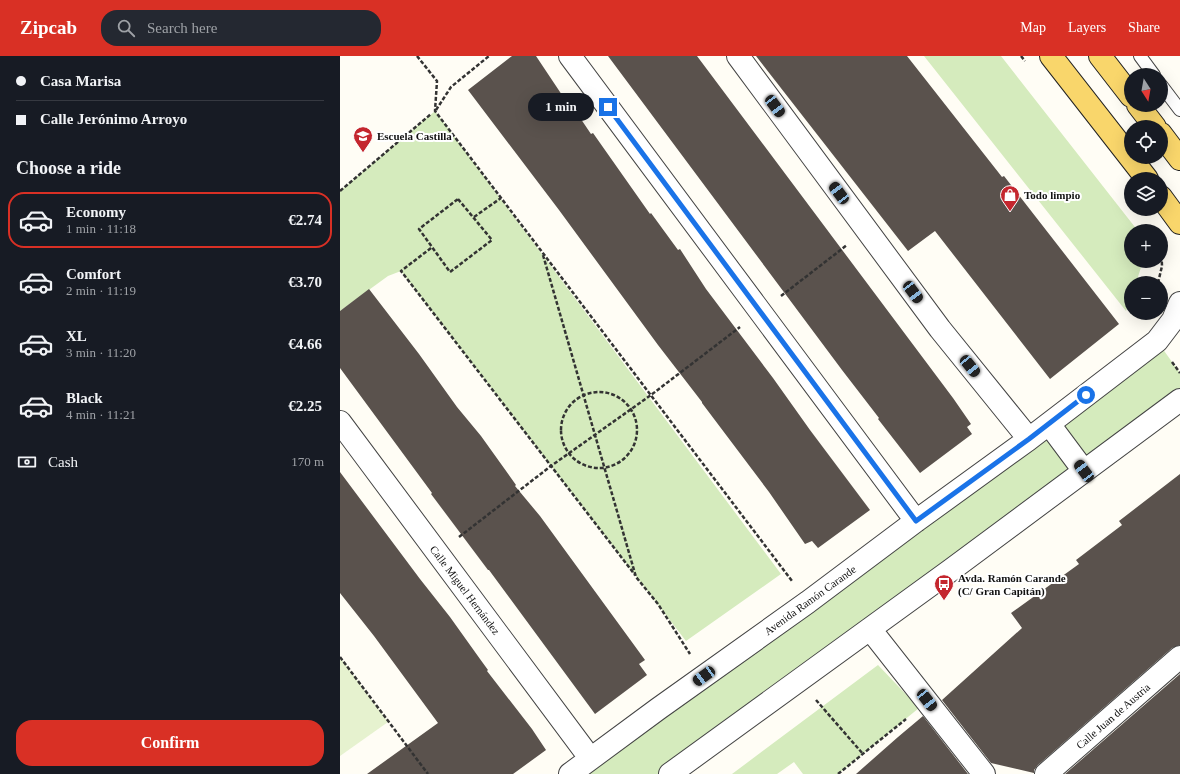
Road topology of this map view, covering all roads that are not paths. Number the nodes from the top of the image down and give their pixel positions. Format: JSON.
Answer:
{"nodes":[{"id":1,"x":570,"y":56,"type":"edge"},
{"id":2,"x":738,"y":56,"type":"edge"},
{"id":3,"x":1051,"y":56,"type":"edge"},
{"id":4,"x":1100,"y":56,"type":"edge"},
{"id":5,"x":1140,"y":56,"type":"edge"},
{"id":6,"x":1149,"y":68,"type":"edge"},
{"id":7,"x":1124,"y":87,"type":"edge"},
{"id":8,"x":1168,"y":94,"type":"edge"},
{"id":9,"x":1180,"y":110,"type":"edge"},
{"id":10,"x":1143,"y":112,"type":"edge"},
{"id":11,"x":1150,"y":120,"type":"edge"},
{"id":12,"x":1168,"y":143,"type":"edge"},
{"id":13,"x":1180,"y":159,"type":"edge"},
{"id":14,"x":1142,"y":172,"type":"edge"},
{"id":15,"x":1168,"y":207,"type":"edge"},
{"id":16,"x":1180,"y":223,"type":"edge"},
{"id":17,"x":1180,"y":302,"type":"edge"},
{"id":18,"x":1180,"y":400,"type":"edge"},
{"id":19,"x":340,"y":422,"type":"edge"},
{"id":20,"x":1049,"y":424,"type":"junction"},
{"id":21,"x":1029,"y":439,"type":"junction"},
{"id":22,"x":1084,"y":471,"type":"junction"},
{"id":23,"x":916,"y":521,"type":"junction"},
{"id":24,"x":870,"y":629,"type":"junction"},
{"id":25,"x":1180,"y":657,"type":"edge"},
{"id":26,"x":590,"y":758,"type":"junction"},
{"id":27,"x":675,"y":772,"type":"edge"},
{"id":28,"x":570,"y":774,"type":"edge"},
{"id":29,"x":984,"y":774,"type":"edge"},
{"id":30,"x":1046,"y":774,"type":"edge"}],
"edges":[{"from":1,"to":23,"type":"street"},
{"from":2,"to":21,"type":"street"},
{"from":3,"to":14,"type":"main road"},
{"from":4,"to":7,"type":"main road"},
{"from":5,"to":6,"type":"lane"},
{"from":8,"to":9,"type":"lane"},
{"from":10,"to":11,"type":"main road"},
{"from":12,"to":13,"type":"main road"},
{"from":15,"to":16,"type":"main road"},
{"from":17,"to":20,"type":"street","name":"Avenida Ramón Carande"},
{"from":18,"to":22,"type":"street"},
{"from":19,"to":26,"type":"street","name":"Calle Miguel Hernández"},
{"from":20,"to":21,"type":"street","name":"Avenida Ramón Carande"},
{"from":20,"to":22,"type":"street"},
{"from":21,"to":23,"type":"street","name":"Avenida Ramón Carande"},
{"from":22,"to":24,"type":"street"},
{"from":23,"to":26,"type":"street","name":"Avenida Ramón Carande"},
{"from":24,"to":27,"type":"street"},
{"from":24,"to":29,"type":"street"},
{"from":25,"to":30,"type":"street","name":"Calle Juan de Austria"},
{"from":26,"to":28,"type":"street","name":"Avenida Ramón Carande"}]}
